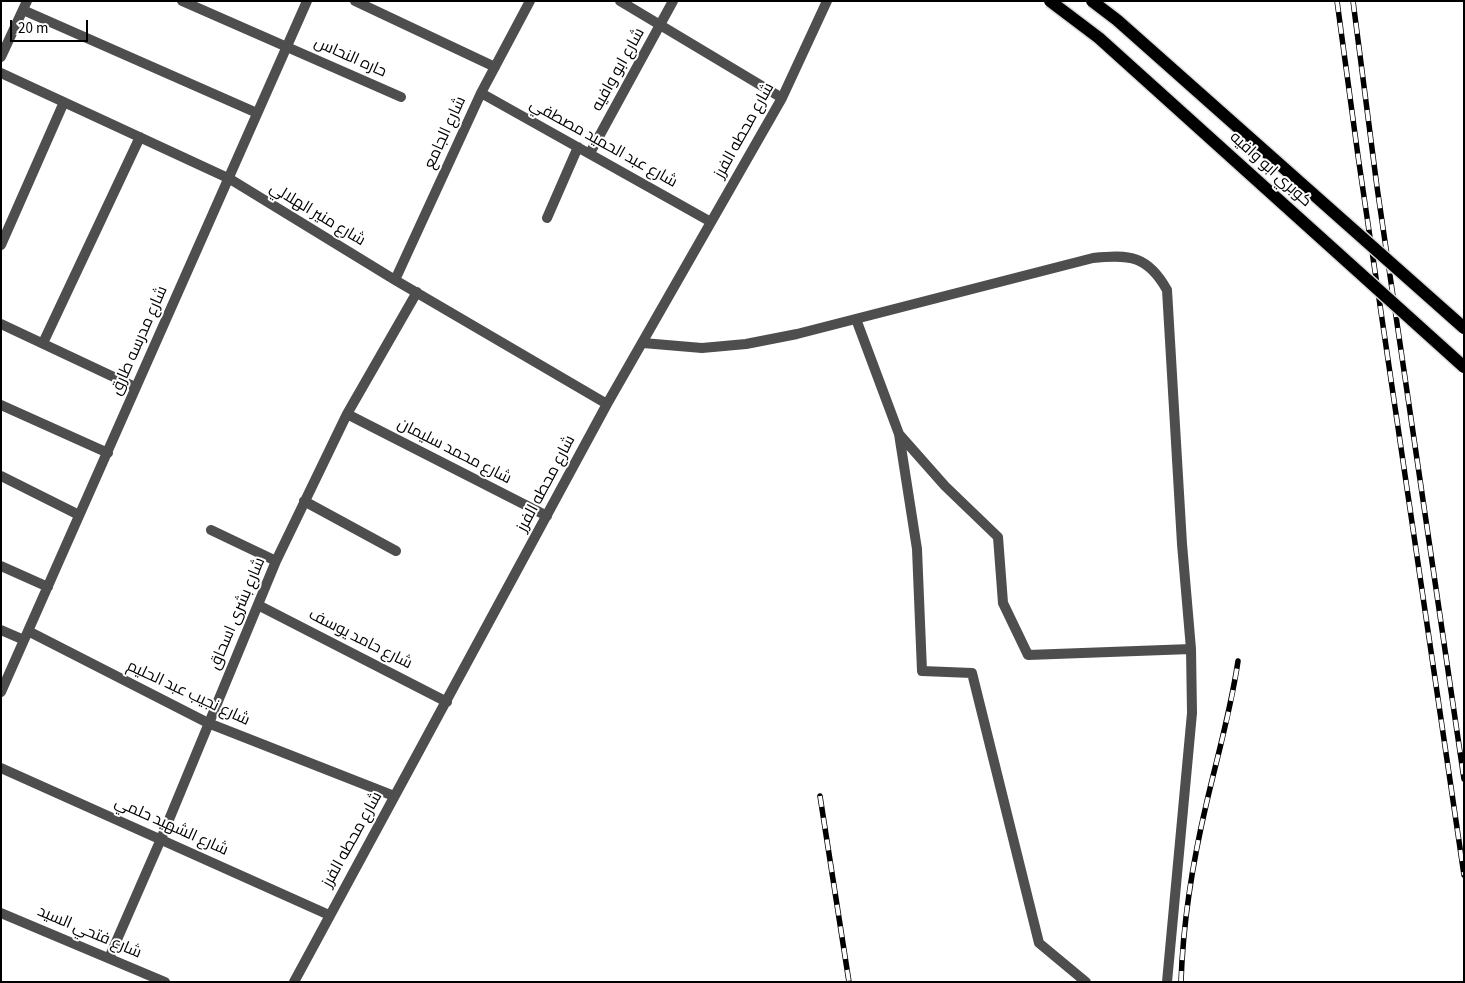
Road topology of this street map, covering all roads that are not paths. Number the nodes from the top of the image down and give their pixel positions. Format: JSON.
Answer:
{"nodes":[{"id":1,"x":182,"y":1,"type":"edge"},
{"id":2,"x":307,"y":1,"type":"edge"},
{"id":3,"x":355,"y":1,"type":"edge"},
{"id":4,"x":530,"y":1,"type":"edge"},
{"id":5,"x":620,"y":1,"type":"edge"},
{"id":6,"x":673,"y":1,"type":"edge"},
{"id":7,"x":827,"y":1,"type":"edge"},
{"id":8,"x":1050,"y":1,"type":"edge"},
{"id":9,"x":1092,"y":1,"type":"edge"},
{"id":10,"x":25,"y":6,"type":"edge"},
{"id":11,"x":661,"y":25,"type":"junction"},
{"id":12,"x":286,"y":47,"type":"junction"},
{"id":13,"x":1,"y":57,"type":"edge"},
{"id":14,"x":495,"y":67,"type":"junction"},
{"id":15,"x":1,"y":73,"type":"edge"},
{"id":16,"x":481,"y":93,"type":"junction"},
{"id":17,"x":401,"y":97,"type":"dead end"},
{"id":18,"x":782,"y":98,"type":"junction"},
{"id":19,"x":64,"y":102,"type":"junction"},
{"id":20,"x":257,"y":113,"type":"junction"},
{"id":21,"x":140,"y":137,"type":"junction"},
{"id":22,"x":578,"y":147,"type":"junction"},
{"id":23,"x":590,"y":153,"type":"junction"},
{"id":24,"x":230,"y":179,"type":"junction"},
{"id":25,"x":547,"y":218,"type":"dead end"},
{"id":26,"x":711,"y":222,"type":"junction"},
{"id":27,"x":1,"y":245,"type":"edge"},
{"id":28,"x":395,"y":280,"type":"junction"},
{"id":29,"x":417,"y":292,"type":"junction"},
{"id":30,"x":856,"y":319,"type":"junction"},
{"id":31,"x":1,"y":324,"type":"edge"},
{"id":32,"x":1464,"y":328,"type":"edge"},
{"id":33,"x":43,"y":343,"type":"junction"},
{"id":34,"x":643,"y":343,"type":"junction"},
{"id":35,"x":1464,"y":367,"type":"edge"},
{"id":36,"x":136,"y":387,"type":"junction"},
{"id":37,"x":607,"y":404,"type":"junction"},
{"id":38,"x":1,"y":405,"type":"edge"},
{"id":39,"x":347,"y":414,"type":"junction"},
{"id":40,"x":899,"y":434,"type":"junction"},
{"id":41,"x":108,"y":453,"type":"junction"},
{"id":42,"x":1,"y":476,"type":"edge"},
{"id":43,"x":304,"y":501,"type":"junction"},
{"id":44,"x":79,"y":515,"type":"junction"},
{"id":45,"x":547,"y":516,"type":"junction"},
{"id":46,"x":211,"y":530,"type":"dead end"},
{"id":47,"x":396,"y":551,"type":"dead end"},
{"id":48,"x":276,"y":561,"type":"junction"},
{"id":49,"x":1,"y":566,"type":"edge"},
{"id":50,"x":48,"y":587,"type":"junction"},
{"id":51,"x":258,"y":605,"type":"junction"},
{"id":52,"x":1,"y":630,"type":"edge"},
{"id":53,"x":26,"y":636,"type":"junction"},
{"id":54,"x":1191,"y":649,"type":"junction"},
{"id":55,"x":1,"y":692,"type":"edge"},
{"id":56,"x":447,"y":702,"type":"junction"},
{"id":57,"x":208,"y":723,"type":"junction"},
{"id":58,"x":1,"y":768,"type":"edge"},
{"id":59,"x":394,"y":796,"type":"junction"},
{"id":60,"x":162,"y":839,"type":"junction"},
{"id":61,"x":1,"y":913,"type":"edge"},
{"id":62,"x":329,"y":915,"type":"junction"},
{"id":63,"x":109,"y":958,"type":"junction"},
{"id":64,"x":166,"y":982,"type":"edge"},
{"id":65,"x":294,"y":982,"type":"edge"},
{"id":66,"x":1086,"y":982,"type":"edge"},
{"id":67,"x":1167,"y":982,"type":"edge"}],
"edges":[{"from":1,"to":12,"type":"street","name":"حاره النحاس"},
{"from":2,"to":12,"type":"street","name":"شارع مدرسه طارق"},
{"from":3,"to":14,"type":"street"},
{"from":4,"to":14,"type":"street","name":"شارع الجامع"},
{"from":5,"to":11,"type":"street"},
{"from":6,"to":11,"type":"street","name":"شارع ابو وافيه"},
{"from":7,"to":18,"type":"street","name":"شارع محطه الفرز"},
{"from":8,"to":35,"type":"main road","name":"كوبري ابو وافيه","bridge":true},
{"from":9,"to":32,"type":"main road","name":"كوبري ابو وافيه","bridge":true},
{"from":10,"to":13,"type":"street"},
{"from":10,"to":20,"type":"street"},
{"from":11,"to":18,"type":"street"},
{"from":11,"to":23,"type":"street","name":"شارع ابو وافيه"},
{"from":12,"to":17,"type":"street","name":"حاره النحاس"},
{"from":12,"to":20,"type":"street","name":"شارع مدرسه طارق"},
{"from":14,"to":16,"type":"street","name":"شارع الجامع"},
{"from":15,"to":19,"type":"street","name":"شارع منير الهلالي"},
{"from":16,"to":22,"type":"street","name":"شارع عبد الحميد مصطفي"},
{"from":16,"to":28,"type":"street","name":"شارع الجامع"},
{"from":18,"to":26,"type":"street","name":"شارع محطه الفرز"},
{"from":19,"to":21,"type":"street","name":"شارع منير الهلالي"},
{"from":19,"to":27,"type":"street"},
{"from":20,"to":24,"type":"street","name":"شارع مدرسه طارق"},
{"from":21,"to":24,"type":"street","name":"شارع منير الهلالي"},
{"from":21,"to":33,"type":"street"},
{"from":22,"to":23,"type":"street","name":"شارع عبد الحميد مصطفي"},
{"from":22,"to":25,"type":"street"},
{"from":23,"to":26,"type":"street","name":"شارع عبد الحميد مصطفي"},
{"from":24,"to":28,"type":"street","name":"شارع منير الهلالي"},
{"from":24,"to":36,"type":"street","name":"شارع مدرسه طارق"},
{"from":26,"to":34,"type":"street","name":"شارع محطه الفرز"},
{"from":28,"to":29,"type":"street","name":"شارع منير الهلالي"},
{"from":29,"to":37,"type":"street","name":"شارع منير الهلالي"},
{"from":29,"to":39,"type":"street","name":"شارع بشرى اسحاق"},
{"from":30,"to":34,"type":"street"},
{"from":30,"to":40,"type":"street"},
{"from":30,"to":54,"type":"street"},
{"from":31,"to":33,"type":"street"},
{"from":33,"to":36,"type":"street"},
{"from":34,"to":37,"type":"street","name":"شارع محطه الفرز"},
{"from":36,"to":41,"type":"street","name":"شارع مدرسه طارق"},
{"from":37,"to":45,"type":"street","name":"شارع محطه الفرز"},
{"from":38,"to":41,"type":"street"},
{"from":39,"to":43,"type":"street","name":"شارع بشرى اسحاق"},
{"from":39,"to":45,"type":"street","name":"شارع محمد سليمان"},
{"from":40,"to":54,"type":"street"},
{"from":40,"to":66,"type":"street"},
{"from":41,"to":44,"type":"street","name":"شارع مدرسه طارق"},
{"from":42,"to":44,"type":"street"},
{"from":43,"to":47,"type":"street"},
{"from":43,"to":48,"type":"street","name":"شارع بشرى اسحاق"},
{"from":44,"to":50,"type":"street","name":"شارع مدرسه طارق"},
{"from":45,"to":56,"type":"street","name":"شارع محطه الفرز"},
{"from":46,"to":48,"type":"street"},
{"from":48,"to":51,"type":"street","name":"شارع بشرى اسحاق"},
{"from":49,"to":50,"type":"street"},
{"from":50,"to":53,"type":"street","name":"شارع مدرسه طارق"},
{"from":51,"to":56,"type":"street","name":"شارع حامد يوسف"},
{"from":51,"to":57,"type":"street","name":"شارع بشرى اسحاق"},
{"from":52,"to":53,"type":"street","name":"شارع نجيب عبد الحليم"},
{"from":53,"to":55,"type":"street","name":"شارع مدرسه طارق"},
{"from":53,"to":57,"type":"street","name":"شارع نجيب عبد الحليم"},
{"from":54,"to":67,"type":"street"},
{"from":56,"to":59,"type":"street","name":"شارع محطه الفرز"},
{"from":57,"to":59,"type":"street","name":"شارع نجيب عبد الحليم"},
{"from":57,"to":60,"type":"street","name":"شارع بشرى اسحاق"},
{"from":58,"to":60,"type":"street","name":"شارع الشهيد حلمي"},
{"from":59,"to":62,"type":"street","name":"شارع محطه الفرز"},
{"from":60,"to":62,"type":"street","name":"شارع الشهيد حلمي"},
{"from":60,"to":63,"type":"street","name":"شارع بشرى اسحاق"},
{"from":61,"to":63,"type":"street","name":"شارع فتحي السيد"},
{"from":62,"to":65,"type":"street","name":"شارع محطه الفرز"},
{"from":63,"to":64,"type":"street","name":"شارع فتحي السيد"}]}
